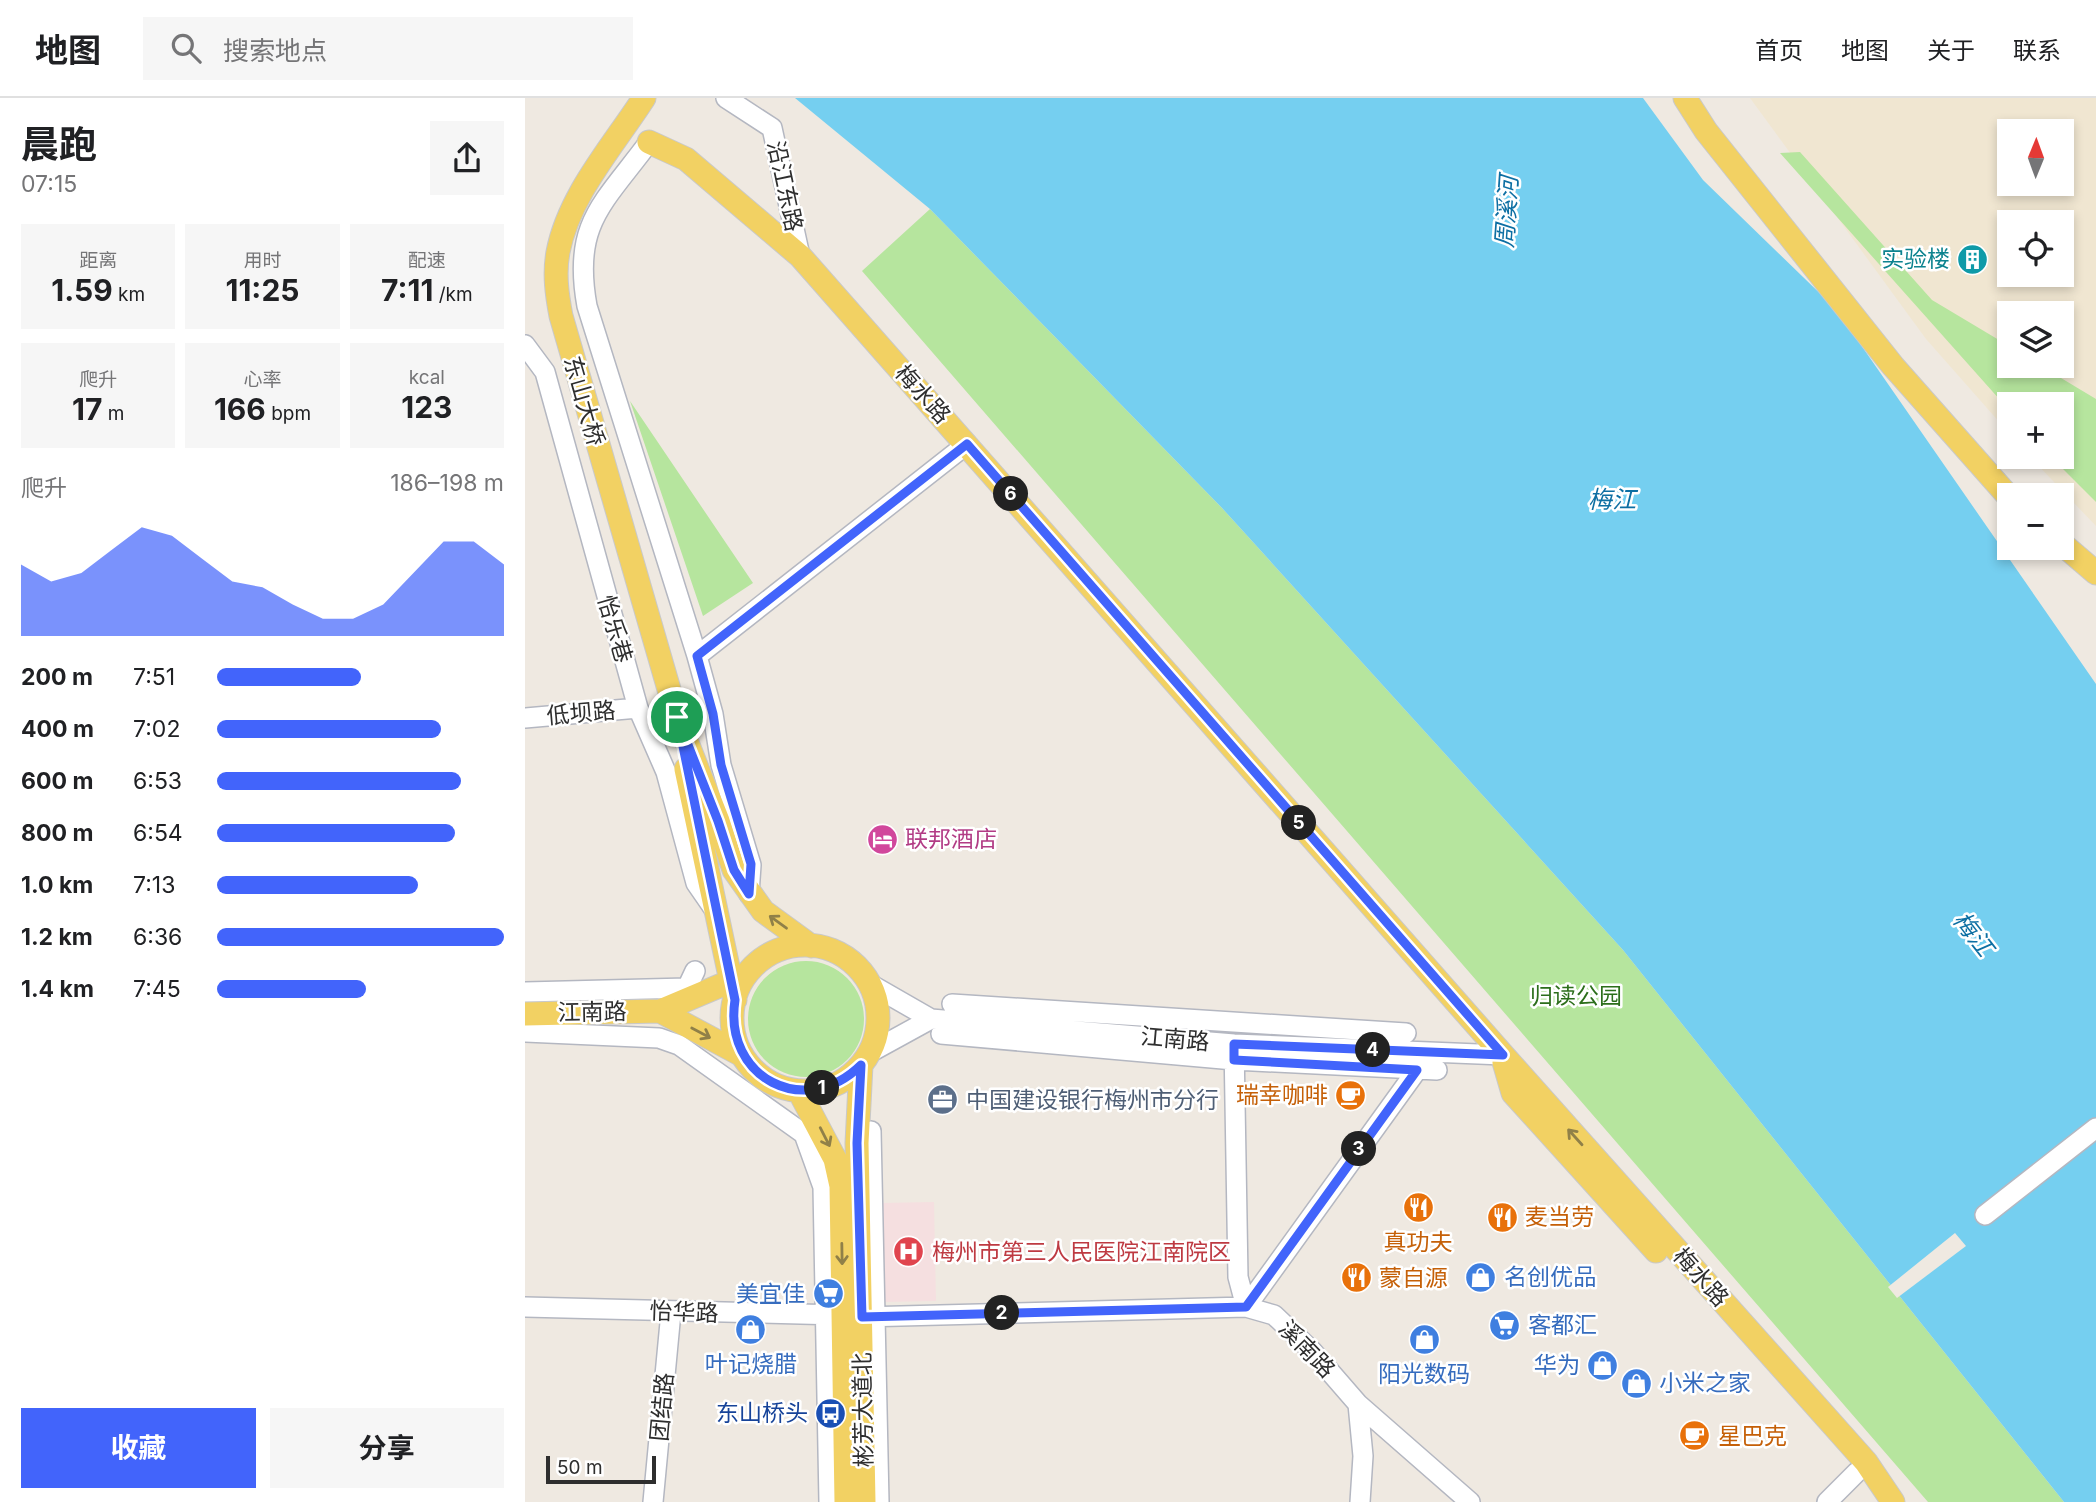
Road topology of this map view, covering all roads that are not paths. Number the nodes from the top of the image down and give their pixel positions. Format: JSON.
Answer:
{"nodes":[{"id":1,"x":644,"y":98,"type":"edge"},
{"id":2,"x":726,"y":98,"type":"edge"},
{"id":3,"x":1685,"y":98,"type":"edge"},
{"id":4,"x":649,"y":142,"type":"joint"},
{"id":5,"x":800,"y":256,"type":"junction"},
{"id":6,"x":525,"y":345,"type":"edge"},
{"id":7,"x":967,"y":444,"type":"junction"},
{"id":8,"x":1997,"y":483,"type":"edge"},
{"id":9,"x":2074,"y":554,"type":"edge"},
{"id":10,"x":2096,"y":573,"type":"edge"},
{"id":11,"x":697,"y":656,"type":"junction"},
{"id":12,"x":638,"y":708,"type":"junction"},
{"id":13,"x":677,"y":717,"type":"junction"},
{"id":14,"x":525,"y":718,"type":"edge"},
{"id":15,"x":749,"y":894,"type":"junction"},
{"id":16,"x":715,"y":910,"type":"junction"},
{"id":17,"x":811,"y":946,"type":"junction"},
{"id":18,"x":695,"y":971,"type":"dead end"},
{"id":19,"x":870,"y":984,"type":"junction"},
{"id":20,"x":738,"y":985,"type":"junction"},
{"id":21,"x":525,"y":992,"type":"edge"},
{"id":22,"x":953,"y":1004,"type":"dead end"},
{"id":23,"x":660,"y":1011,"type":"junction"},
{"id":24,"x":525,"y":1014,"type":"edge"},
{"id":25,"x":936,"y":1026,"type":"junction"},
{"id":26,"x":525,"y":1032,"type":"edge"},
{"id":27,"x":1406,"y":1033,"type":"dead end"},
{"id":28,"x":1234,"y":1052,"type":"junction"},
{"id":29,"x":743,"y":1055,"type":"junction"},
{"id":30,"x":1503,"y":1055,"type":"junction"},
{"id":31,"x":865,"y":1059,"type":"junction"},
{"id":32,"x":1417,"y":1070,"type":"junction"},
{"id":33,"x":1437,"y":1070,"type":"dead end"},
{"id":34,"x":799,"y":1091,"type":"junction"},
{"id":35,"x":2096,"y":1128,"type":"edge"},
{"id":36,"x":871,"y":1131,"type":"dead end"},
{"id":37,"x":1985,"y":1215,"type":"dead end"},
{"id":38,"x":525,"y":1307,"type":"edge"},
{"id":39,"x":1246,"y":1307,"type":"junction"},
{"id":40,"x":671,"y":1312,"type":"junction"},
{"id":41,"x":851,"y":1316,"type":"junction"},
{"id":42,"x":1358,"y":1404,"type":"junction"},
{"id":43,"x":1857,"y":1472,"type":"junction"},
{"id":44,"x":653,"y":1502,"type":"edge"},
{"id":45,"x":829,"y":1502,"type":"edge"},
{"id":46,"x":846,"y":1502,"type":"edge"},
{"id":47,"x":864,"y":1502,"type":"edge"},
{"id":48,"x":879,"y":1502,"type":"edge"},
{"id":49,"x":1360,"y":1502,"type":"edge"},
{"id":50,"x":1470,"y":1502,"type":"edge"},
{"id":51,"x":1827,"y":1502,"type":"edge"},
{"id":52,"x":1879,"y":1502,"type":"edge"},
{"id":53,"x":1893,"y":1502,"type":"edge"}],
"edges":[{"from":1,"to":13,"type":"main road","name":"东山大桥"},
{"from":2,"to":5,"type":"street","name":"沿江东路"},
{"from":3,"to":8,"type":"main road"},
{"from":4,"to":5,"type":"main road","name":"梅水路"},
{"from":4,"to":11,"type":"street"},
{"from":5,"to":7,"type":"main road","name":"梅水路"},
{"from":6,"to":12,"type":"street","name":"怡乐巷"},
{"from":7,"to":11,"type":"street"},
{"from":7,"to":30,"type":"main road","name":"梅水路"},
{"from":9,"to":10,"type":"main road"},
{"from":11,"to":15,"type":"street"},
{"from":12,"to":14,"type":"street","name":"低坝路"},
{"from":12,"to":16,"type":"street","name":"怡乐巷"},
{"from":13,"to":15,"type":"main road"},
{"from":13,"to":16,"type":"main road"},
{"from":17,"to":15,"type":"main road","one_way":true},
{"from":16,"to":20,"type":"main road"},
{"from":17,"to":19,"type":"main road"},
{"from":17,"to":20,"type":"main road"},
{"from":18,"to":21,"type":"street"},
{"from":19,"to":25,"type":"street","name":"江南路"},
{"from":19,"to":31,"type":"main road"},
{"from":20,"to":23,"type":"main road","name":"江南路"},
{"from":20,"to":29,"type":"main road"},
{"from":22,"to":27,"type":"street"},
{"from":23,"to":24,"type":"main road","name":"江南路"},
{"from":23,"to":29,"type":"main road","name":"江南路","one_way":true},
{"from":25,"to":28,"type":"street","name":"江南路"},
{"from":25,"to":31,"type":"street"},
{"from":26,"to":41,"type":"street"},
{"from":28,"to":30,"type":"street","name":"江南路"},
{"from":28,"to":32,"type":"street"},
{"from":28,"to":39,"type":"street"},
{"from":29,"to":34,"type":"main road"},
{"from":30,"to":43,"type":"main road","name":"梅水路"},
{"from":53,"to":30,"type":"main road","name":"梅水路","one_way":true},
{"from":31,"to":34,"type":"main road"},
{"from":31,"to":41,"type":"main road","name":"彬芳大道北"},
{"from":32,"to":33,"type":"street"},
{"from":32,"to":39,"type":"street"},
{"from":34,"to":41,"type":"main road","name":"彬芳大道北","one_way":true},
{"from":35,"to":37,"type":"street"},
{"from":36,"to":41,"type":"street"},
{"from":38,"to":40,"type":"street","name":"怡华路"},
{"from":39,"to":41,"type":"street","name":"怡华路"},
{"from":39,"to":42,"type":"street","name":"溪南路"},
{"from":40,"to":41,"type":"street","name":"怡华路"},
{"from":40,"to":44,"type":"street","name":"团结路"},
{"from":41,"to":45,"type":"street"},
{"from":41,"to":46,"type":"main road","name":"彬芳大道北"},
{"from":41,"to":47,"type":"main road","name":"彬芳大道北"},
{"from":41,"to":48,"type":"street"},
{"from":42,"to":49,"type":"street"},
{"from":42,"to":50,"type":"street","name":"溪南路"},
{"from":43,"to":51,"type":"street"},
{"from":43,"to":52,"type":"main road","name":"梅水路"}]}
